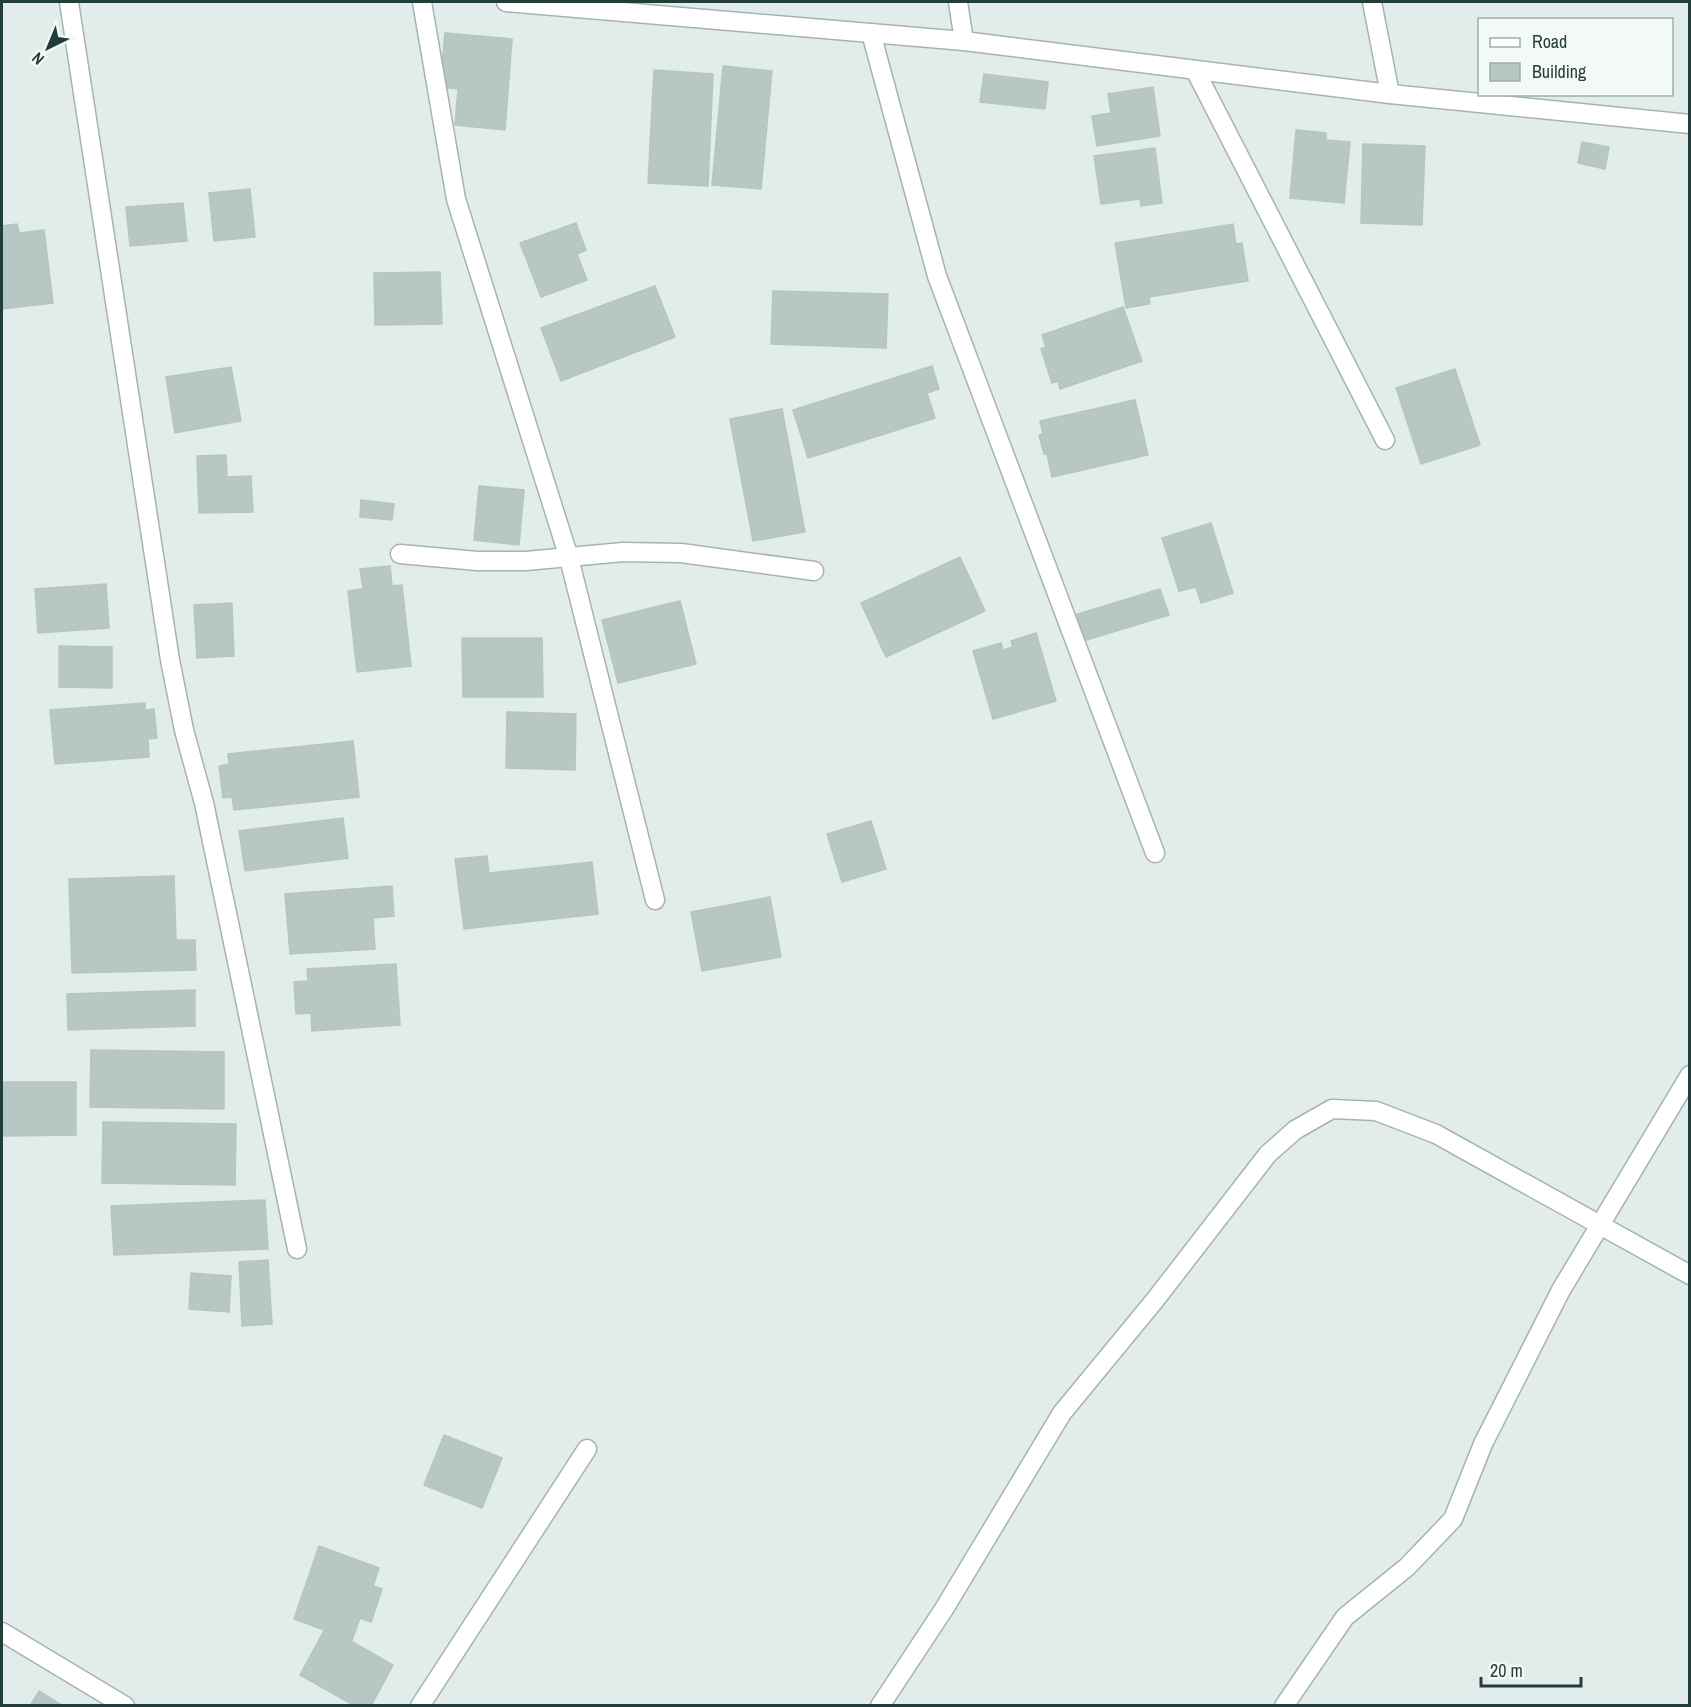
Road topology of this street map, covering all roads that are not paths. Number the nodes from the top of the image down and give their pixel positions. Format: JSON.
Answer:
{"nodes":[{"id":1,"x":69,"y":2,"type":"edge"},
{"id":2,"x":422,"y":2,"type":"edge"},
{"id":3,"x":506,"y":2,"type":"edge"},
{"id":4,"x":958,"y":2,"type":"edge"},
{"id":5,"x":1371,"y":2,"type":"edge"},
{"id":6,"x":871,"y":33,"type":"junction"},
{"id":7,"x":964,"y":41,"type":"junction"},
{"id":8,"x":1195,"y":70,"type":"junction"},
{"id":9,"x":1390,"y":94,"type":"junction"},
{"id":10,"x":1689,"y":124,"type":"edge"},
{"id":11,"x":1385,"y":440,"type":"dead end"},
{"id":12,"x":400,"y":554,"type":"dead end"},
{"id":13,"x":569,"y":558,"type":"junction"},
{"id":14,"x":814,"y":571,"type":"dead end"},
{"id":15,"x":1155,"y":853,"type":"dead end"},
{"id":16,"x":655,"y":900,"type":"dead end"},
{"id":17,"x":1689,"y":1075,"type":"edge"},
{"id":18,"x":1599,"y":1226,"type":"junction"},
{"id":19,"x":297,"y":1249,"type":"dead end"},
{"id":20,"x":1689,"y":1275,"type":"edge"},
{"id":21,"x":587,"y":1449,"type":"dead end"},
{"id":22,"x":2,"y":1632,"type":"edge"},
{"id":23,"x":125,"y":1706,"type":"edge"},
{"id":24,"x":420,"y":1706,"type":"edge"},
{"id":25,"x":880,"y":1706,"type":"edge"},
{"id":26,"x":1284,"y":1706,"type":"edge"}],
"edges":[{"from":1,"to":19,"type":"street"},
{"from":2,"to":13,"type":"street"},
{"from":3,"to":6,"type":"street"},
{"from":4,"to":7,"type":"street"},
{"from":5,"to":9,"type":"street"},
{"from":6,"to":7,"type":"street"},
{"from":6,"to":15,"type":"street"},
{"from":7,"to":8,"type":"street"},
{"from":8,"to":9,"type":"street"},
{"from":8,"to":11,"type":"street"},
{"from":9,"to":10,"type":"street"},
{"from":12,"to":13,"type":"street"},
{"from":13,"to":14,"type":"street"},
{"from":13,"to":16,"type":"street"},
{"from":17,"to":18,"type":"street"},
{"from":18,"to":20,"type":"street"},
{"from":18,"to":25,"type":"street"},
{"from":18,"to":26,"type":"street"},
{"from":21,"to":24,"type":"street"},
{"from":22,"to":23,"type":"street"}]}
